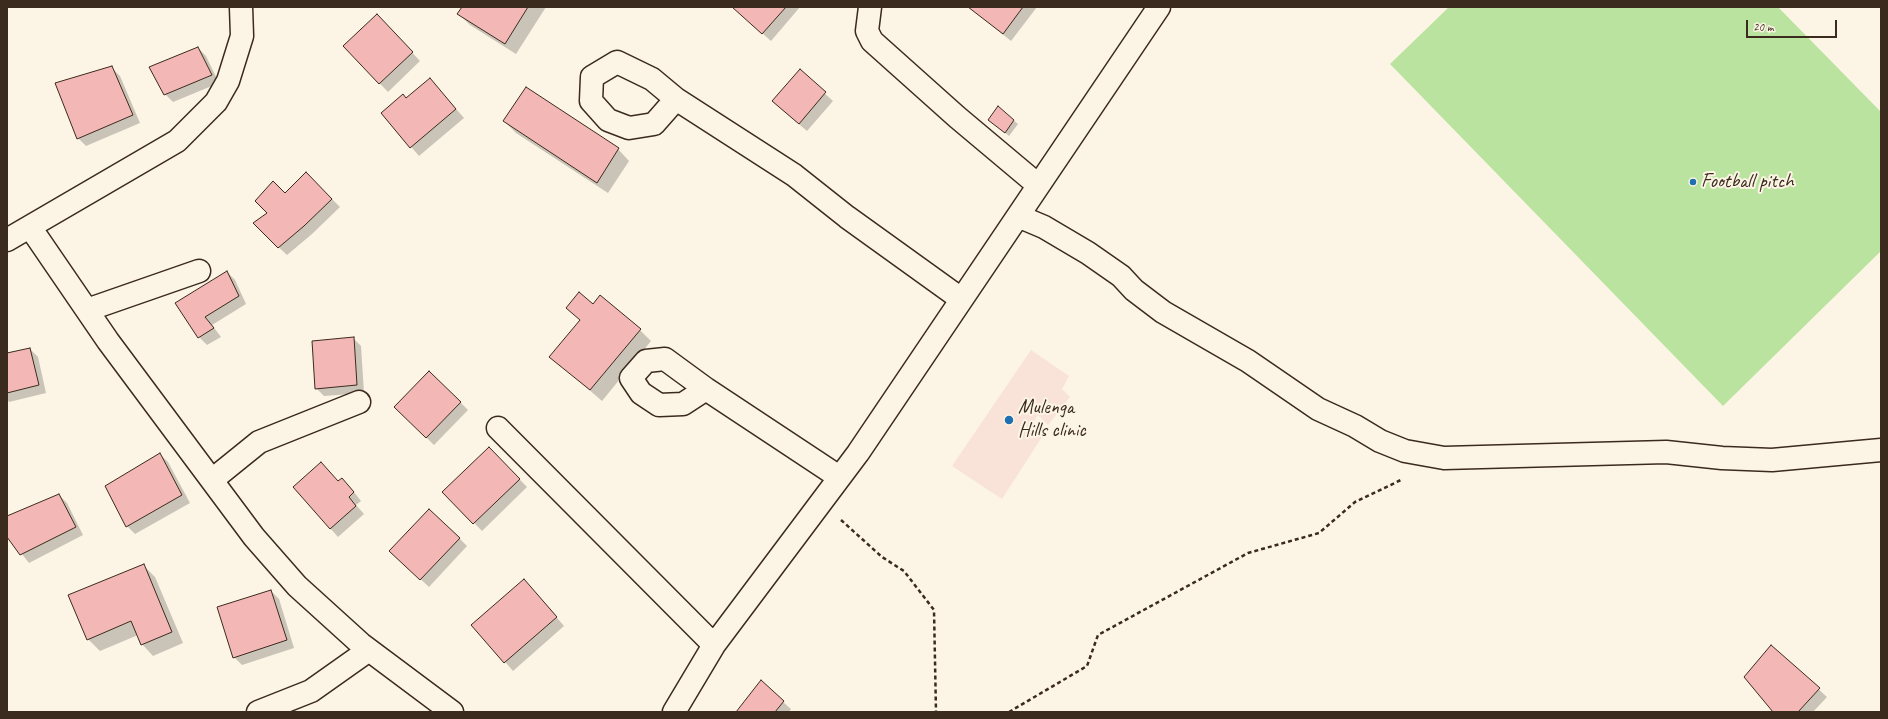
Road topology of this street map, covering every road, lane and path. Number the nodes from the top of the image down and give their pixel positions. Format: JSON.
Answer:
{"nodes":[{"id":1,"x":241,"y":7,"type":"edge"},
{"id":2,"x":870,"y":7,"type":"edge"},
{"id":3,"x":1159,"y":7,"type":"edge"},
{"id":4,"x":676,"y":99,"type":"dead end"},
{"id":5,"x":1038,"y":185,"type":"junction"},
{"id":6,"x":1018,"y":216,"type":"junction"},
{"id":7,"x":30,"y":227,"type":"junction"},
{"id":8,"x":7,"y":240,"type":"edge"},
{"id":9,"x":199,"y":271,"type":"dead end"},
{"id":10,"x":961,"y":299,"type":"junction"},
{"id":11,"x":87,"y":310,"type":"junction"},
{"id":12,"x":706,"y":389,"type":"dead end"},
{"id":13,"x":359,"y":402,"type":"dead end"},
{"id":14,"x":498,"y":428,"type":"dead end"},
{"id":15,"x":1881,"y":450,"type":"edge"},
{"id":16,"x":839,"y":477,"type":"junction"},
{"id":17,"x":1403,"y":478,"type":"dead end"},
{"id":18,"x":212,"y":480,"type":"junction"},
{"id":19,"x":821,"y":502,"type":"junction"},
{"id":20,"x":714,"y":645,"type":"junction"},
{"id":21,"x":369,"y":650,"type":"junction"},
{"id":22,"x":258,"y":712,"type":"edge"},
{"id":23,"x":452,"y":712,"type":"edge"},
{"id":24,"x":674,"y":712,"type":"edge"},
{"id":25,"x":936,"y":712,"type":"edge"},
{"id":26,"x":1009,"y":712,"type":"edge"}],
"edges":[{"from":1,"to":7,"type":"street"},
{"from":2,"to":5,"type":"street"},
{"from":3,"to":5,"type":"street"},
{"from":4,"to":10,"type":"street"},
{"from":5,"to":6,"type":"street"},
{"from":6,"to":10,"type":"street"},
{"from":6,"to":15,"type":"street"},
{"from":7,"to":8,"type":"street"},
{"from":7,"to":11,"type":"street"},
{"from":9,"to":11,"type":"street"},
{"from":10,"to":16,"type":"street"},
{"from":11,"to":18,"type":"street"},
{"from":12,"to":16,"type":"street"},
{"from":13,"to":18,"type":"street"},
{"from":14,"to":20,"type":"street"},
{"from":16,"to":19,"type":"street"},
{"from":17,"to":26,"type":"path"},
{"from":18,"to":21,"type":"street"},
{"from":19,"to":20,"type":"street"},
{"from":19,"to":25,"type":"path"},
{"from":20,"to":24,"type":"street"},
{"from":21,"to":22,"type":"street"},
{"from":21,"to":23,"type":"street"}]}
